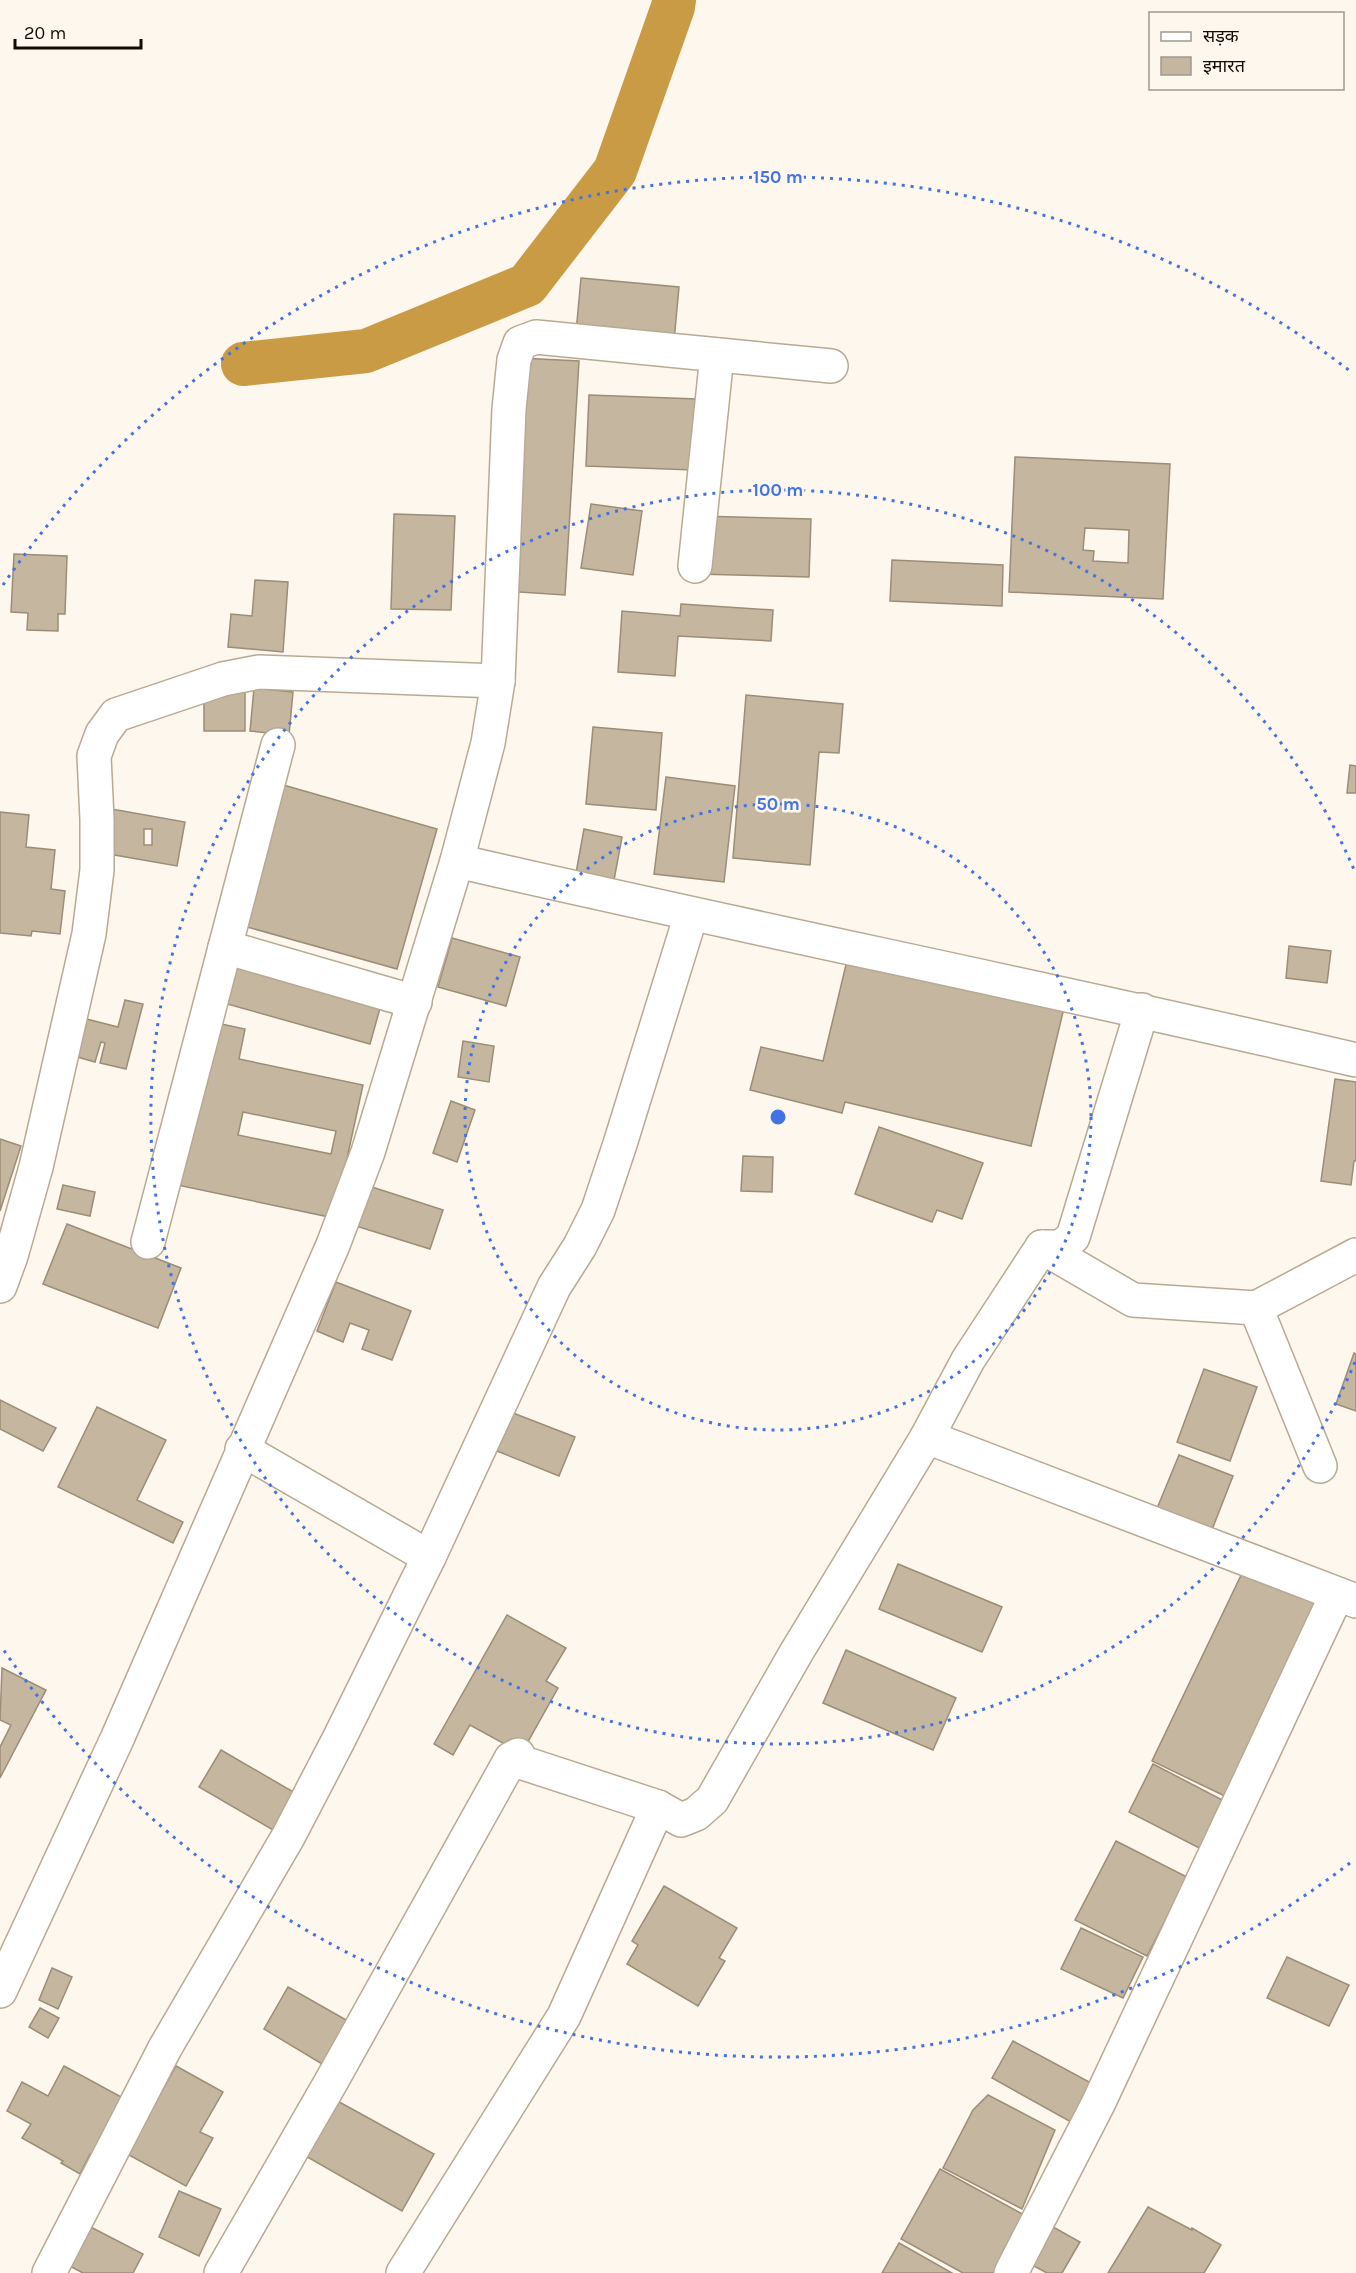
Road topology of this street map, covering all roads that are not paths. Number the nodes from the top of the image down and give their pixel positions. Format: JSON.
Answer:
{"nodes":[{"id":1,"x":717,"y":355,"type":"junction"},
{"id":2,"x":831,"y":366,"type":"dead end"},
{"id":3,"x":695,"y":566,"type":"dead end"},
{"id":4,"x":498,"y":681,"type":"junction"},
{"id":5,"x":278,"y":745,"type":"dead end"},
{"id":6,"x":457,"y":861,"type":"junction"},
{"id":7,"x":691,"y":915,"type":"junction"},
{"id":8,"x":225,"y":947,"type":"junction"},
{"id":9,"x":415,"y":1002,"type":"junction"},
{"id":10,"x":1142,"y":1010,"type":"junction"},
{"id":11,"x":1356,"y":1060,"type":"edge"},
{"id":12,"x":148,"y":1242,"type":"dead end"},
{"id":13,"x":1042,"y":1246,"type":"junction"},
{"id":14,"x":1356,"y":1255,"type":"edge"},
{"id":15,"x":0,"y":1286,"type":"edge"},
{"id":16,"x":1256,"y":1308,"type":"junction"},
{"id":17,"x":927,"y":1437,"type":"junction"},
{"id":18,"x":242,"y":1449,"type":"junction"},
{"id":19,"x":1320,"y":1466,"type":"dead end"},
{"id":20,"x":429,"y":1557,"type":"junction"},
{"id":21,"x":1347,"y":1598,"type":"edge"},
{"id":22,"x":658,"y":1807,"type":"junction"},
{"id":23,"x":0,"y":1991,"type":"edge"},
{"id":24,"x":49,"y":2273,"type":"edge"},
{"id":25,"x":221,"y":2273,"type":"edge"},
{"id":26,"x":403,"y":2273,"type":"edge"},
{"id":27,"x":1011,"y":2273,"type":"edge"}],
"edges":[{"from":1,"to":2,"type":"street"},
{"from":1,"to":3,"type":"street"},
{"from":1,"to":4,"type":"street"},
{"from":4,"to":6,"type":"street"},
{"from":4,"to":15,"type":"street"},
{"from":5,"to":8,"type":"street"},
{"from":6,"to":7,"type":"street"},
{"from":6,"to":9,"type":"street"},
{"from":7,"to":10,"type":"street"},
{"from":7,"to":20,"type":"street"},
{"from":8,"to":9,"type":"street"},
{"from":8,"to":12,"type":"street"},
{"from":9,"to":18,"type":"street"},
{"from":10,"to":11,"type":"street"},
{"from":10,"to":13,"type":"street"},
{"from":13,"to":16,"type":"street"},
{"from":13,"to":17,"type":"street"},
{"from":14,"to":16,"type":"street"},
{"from":16,"to":19,"type":"street"},
{"from":17,"to":21,"type":"street"},
{"from":17,"to":22,"type":"street"},
{"from":18,"to":20,"type":"street"},
{"from":18,"to":23,"type":"street"},
{"from":20,"to":24,"type":"street"},
{"from":21,"to":27,"type":"street"},
{"from":22,"to":25,"type":"street"},
{"from":22,"to":26,"type":"street"}]}
